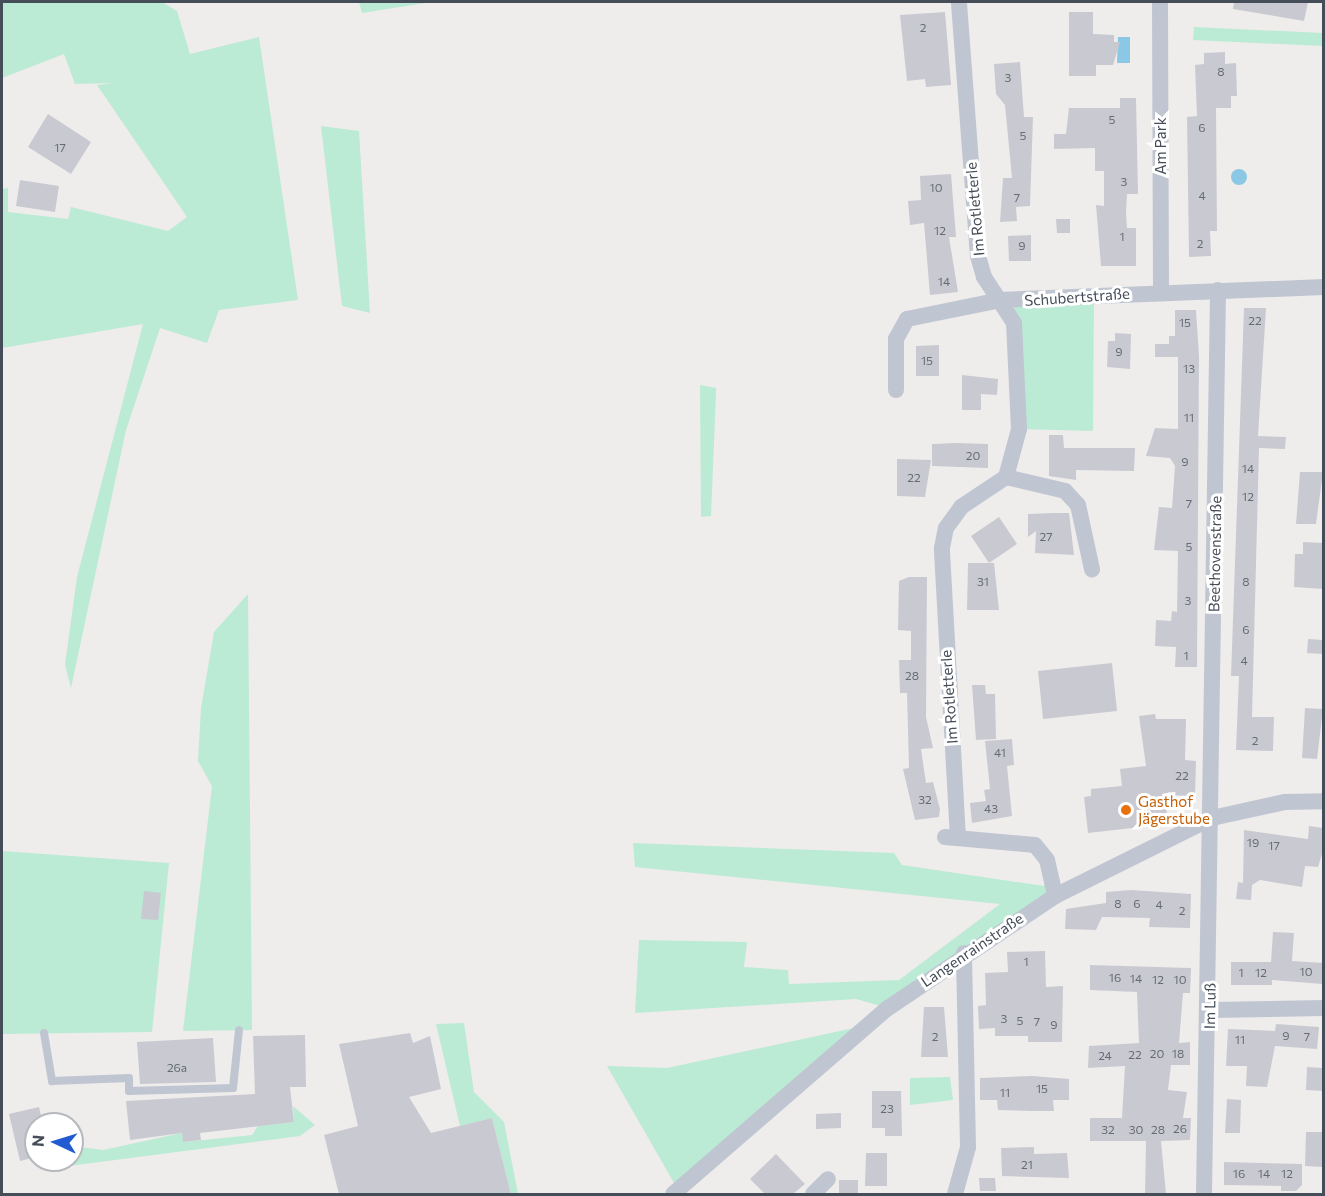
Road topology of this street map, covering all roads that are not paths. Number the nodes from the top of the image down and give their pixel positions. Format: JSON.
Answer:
{"nodes":[{"id":1,"x":959,"y":2,"type":"edge"},
{"id":2,"x":1160,"y":2,"type":"edge"},
{"id":3,"x":1323,"y":287,"type":"edge"},
{"id":4,"x":1218,"y":290,"type":"junction"},
{"id":5,"x":1161,"y":291,"type":"junction"},
{"id":6,"x":1000,"y":300,"type":"junction"},
{"id":7,"x":896,"y":390,"type":"dead end"},
{"id":8,"x":1006,"y":477,"type":"junction"},
{"id":9,"x":1092,"y":569,"type":"dead end"},
{"id":10,"x":1323,"y":801,"type":"edge"},
{"id":11,"x":1212,"y":818,"type":"junction"},
{"id":12,"x":1055,"y":896,"type":"junction"},
{"id":13,"x":964,"y":953,"type":"junction"},
{"id":14,"x":1323,"y":1008,"type":"edge"},
{"id":15,"x":1210,"y":1010,"type":"junction"},
{"id":16,"x":239,"y":1030,"type":"dead end"},
{"id":17,"x":44,"y":1033,"type":"dead end"},
{"id":18,"x":828,"y":1179,"type":"dead end"},
{"id":19,"x":673,"y":1194,"type":"edge"},
{"id":20,"x":813,"y":1194,"type":"edge"},
{"id":21,"x":955,"y":1194,"type":"edge"},
{"id":22,"x":1204,"y":1194,"type":"edge"}],
"edges":[{"from":1,"to":6,"type":"street","name":"Im Rotletterle"},
{"from":2,"to":5,"type":"street","name":"Am Park"},
{"from":3,"to":4,"type":"street","name":"Schubertstraße"},
{"from":4,"to":5,"type":"street","name":"Schubertstraße"},
{"from":4,"to":11,"type":"street","name":"Beethovenstraße"},
{"from":5,"to":6,"type":"street","name":"Schubertstraße"},
{"from":6,"to":7,"type":"street","name":"Schubertstraße"},
{"from":6,"to":8,"type":"street","name":"Im Rotletterle"},
{"from":8,"to":9,"type":"street"},
{"from":8,"to":12,"type":"street","name":"Im Rotletterle"},
{"from":10,"to":11,"type":"street","name":"Langenrainstraße"},
{"from":11,"to":12,"type":"street","name":"Langenrainstraße"},
{"from":11,"to":15,"type":"street","name":"Im Luß"},
{"from":12,"to":13,"type":"street","name":"Langenrainstraße"},
{"from":13,"to":19,"type":"street","name":"Langenrainstraße"},
{"from":13,"to":21,"type":"street"},
{"from":14,"to":15,"type":"street"},
{"from":15,"to":22,"type":"street","name":"Im Luß"},
{"from":16,"to":17,"type":"lane"},
{"from":18,"to":20,"type":"street"}]}
